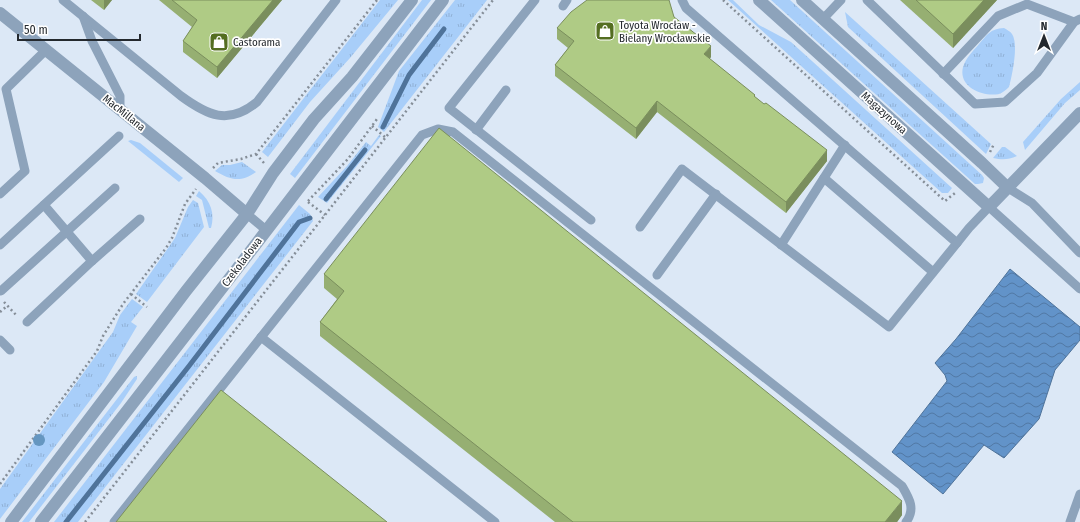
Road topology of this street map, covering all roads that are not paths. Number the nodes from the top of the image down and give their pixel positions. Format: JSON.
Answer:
{"nodes":[{"id":1,"x":63,"y":0,"type":"edge"},
{"id":2,"x":336,"y":0,"type":"edge"},
{"id":3,"x":412,"y":0,"type":"edge"},
{"id":4,"x":443,"y":0,"type":"edge"},
{"id":5,"x":535,"y":0,"type":"edge"},
{"id":6,"x":682,"y":0,"type":"edge"},
{"id":7,"x":759,"y":0,"type":"edge"},
{"id":8,"x":802,"y":0,"type":"edge"},
{"id":9,"x":841,"y":0,"type":"edge"},
{"id":10,"x":867,"y":0,"type":"edge"},
{"id":11,"x":0,"y":13,"type":"edge"},
{"id":12,"x":82,"y":15,"type":"junction"},
{"id":13,"x":823,"y":19,"type":"junction"},
{"id":14,"x":1077,"y":20,"type":"edge"},
{"id":15,"x":46,"y":50,"type":"junction"},
{"id":16,"x":943,"y":74,"type":"junction"},
{"id":17,"x":506,"y":90,"type":"dead end"},
{"id":18,"x":120,"y":110,"type":"junction"},
{"id":19,"x":1080,"y":113,"type":"edge"},
{"id":20,"x":476,"y":130,"type":"junction"},
{"id":21,"x":118,"y":136,"type":"dead end"},
{"id":22,"x":845,"y":145,"type":"junction"},
{"id":23,"x":824,"y":178,"type":"junction"},
{"id":24,"x":115,"y":188,"type":"dead end"},
{"id":25,"x":1008,"y":188,"type":"junction"},
{"id":26,"x":0,"y":194,"type":"edge"},
{"id":27,"x":716,"y":194,"type":"junction"},
{"id":28,"x":44,"y":205,"type":"junction"},
{"id":29,"x":989,"y":207,"type":"junction"},
{"id":30,"x":247,"y":214,"type":"junction"},
{"id":31,"x":140,"y":219,"type":"dead end"},
{"id":32,"x":591,"y":220,"type":"dead end"},
{"id":33,"x":640,"y":227,"type":"dead end"},
{"id":34,"x":266,"y":230,"type":"junction"},
{"id":35,"x":67,"y":231,"type":"junction"},
{"id":36,"x":957,"y":243,"type":"junction"},
{"id":37,"x":0,"y":245,"type":"edge"},
{"id":38,"x":781,"y":245,"type":"junction"},
{"id":39,"x":1080,"y":253,"type":"edge"},
{"id":40,"x":92,"y":261,"type":"junction"},
{"id":41,"x":933,"y":272,"type":"junction"},
{"id":42,"x":657,"y":275,"type":"dead end"},
{"id":43,"x":1078,"y":288,"type":"edge"},
{"id":44,"x":1,"y":291,"type":"dead end"},
{"id":45,"x":1080,"y":297,"type":"edge"},
{"id":46,"x":27,"y":322,"type":"dead end"},
{"id":47,"x":261,"y":337,"type":"junction"},
{"id":48,"x":0,"y":340,"type":"edge"},
{"id":49,"x":10,"y":350,"type":"dead end"},
{"id":50,"x":1080,"y":494,"type":"edge"},
{"id":51,"x":11,"y":522,"type":"edge"},
{"id":52,"x":41,"y":522,"type":"edge"},
{"id":53,"x":114,"y":522,"type":"edge"},
{"id":54,"x":495,"y":522,"type":"edge"},
{"id":55,"x":906,"y":522,"type":"edge"},
{"id":56,"x":1070,"y":522,"type":"edge"}],
"edges":[{"from":1,"to":12,"type":"lane"},
{"from":2,"to":12,"type":"lane"},
{"from":3,"to":30,"type":"street"},
{"from":4,"to":34,"type":"street","name":"Czekoladowa"},
{"from":5,"to":20,"type":"lane"},
{"from":6,"to":22,"type":"lane"},
{"from":7,"to":29,"type":"street","name":"Magazynowa"},
{"from":8,"to":13,"type":"street"},
{"from":9,"to":13,"type":"lane"},
{"from":10,"to":16,"type":"lane"},
{"from":11,"to":15,"type":"street","name":"MacMillana"},
{"from":12,"to":18,"type":"lane"},
{"from":13,"to":25,"type":"street"},
{"from":14,"to":16,"type":"lane"},
{"from":14,"to":16,"type":"lane"},
{"from":15,"to":18,"type":"street","name":"MacMillana"},
{"from":15,"to":26,"type":"lane"},
{"from":17,"to":20,"type":"lane"},
{"from":18,"to":30,"type":"street","name":"MacMillana"},
{"from":19,"to":25,"type":"street"},
{"from":20,"to":32,"type":"lane"},
{"from":21,"to":28,"type":"lane"},
{"from":22,"to":23,"type":"lane"},
{"from":22,"to":36,"type":"lane"},
{"from":23,"to":38,"type":"lane"},
{"from":23,"to":41,"type":"lane"},
{"from":24,"to":35,"type":"lane"},
{"from":25,"to":29,"type":"street"},
{"from":25,"to":39,"type":"lane"},
{"from":27,"to":33,"type":"lane"},
{"from":27,"to":38,"type":"lane"},
{"from":27,"to":42,"type":"lane"},
{"from":28,"to":35,"type":"lane"},
{"from":28,"to":37,"type":"lane"},
{"from":29,"to":36,"type":"lane"},
{"from":29,"to":43,"type":"lane"},
{"from":30,"to":34,"type":"lane"},
{"from":30,"to":51,"type":"street"},
{"from":31,"to":40,"type":"lane"},
{"from":34,"to":52,"type":"street","name":"Czekoladowa"},
{"from":35,"to":40,"type":"lane"},
{"from":35,"to":44,"type":"lane"},
{"from":36,"to":41,"type":"lane"},
{"from":38,"to":41,"type":"lane"},
{"from":40,"to":46,"type":"lane"},
{"from":43,"to":45,"type":"lane"},
{"from":47,"to":53,"type":"lane"},
{"from":47,"to":54,"type":"lane"},
{"from":47,"to":55,"type":"lane"},
{"from":48,"to":49,"type":"lane"},
{"from":50,"to":56,"type":"lane"}]}
